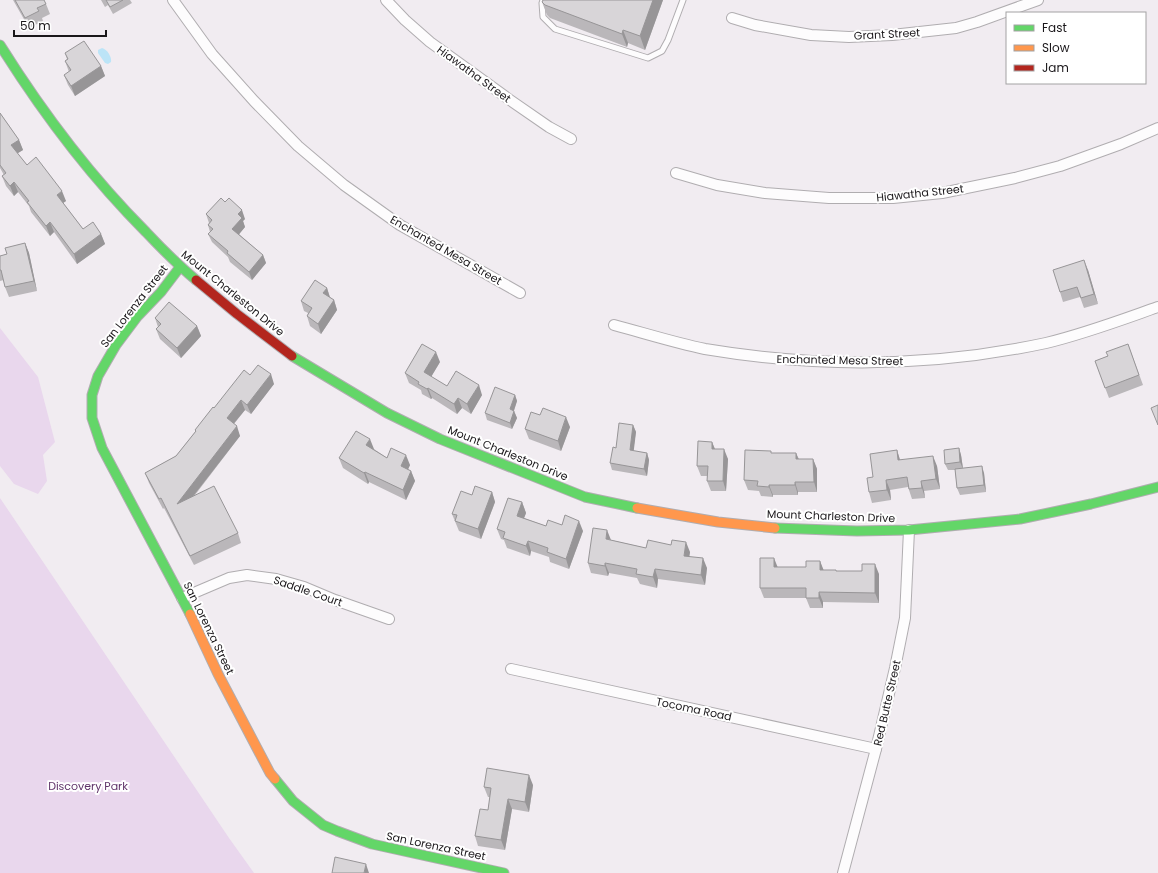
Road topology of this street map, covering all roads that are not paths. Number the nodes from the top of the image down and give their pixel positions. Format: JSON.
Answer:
{"nodes":[{"id":1,"x":172,"y":0,"type":"edge"},
{"id":2,"x":386,"y":0,"type":"edge"},
{"id":3,"x":543,"y":0,"type":"edge"},
{"id":4,"x":683,"y":0,"type":"edge"},
{"id":5,"x":1038,"y":0,"type":"edge"},
{"id":6,"x":732,"y":18,"type":"dead end"},
{"id":7,"x":0,"y":45,"type":"edge"},
{"id":8,"x":1158,"y":128,"type":"edge"},
{"id":9,"x":571,"y":139,"type":"dead end"},
{"id":10,"x":676,"y":173,"type":"dead end"},
{"id":11,"x":180,"y":267,"type":"junction"},
{"id":12,"x":520,"y":293,"type":"dead end"},
{"id":13,"x":1158,"y":307,"type":"edge"},
{"id":14,"x":614,"y":325,"type":"dead end"},
{"id":15,"x":1158,"y":486,"type":"edge"},
{"id":16,"x":909,"y":530,"type":"junction"},
{"id":17,"x":182,"y":598,"type":"junction"},
{"id":18,"x":389,"y":619,"type":"dead end"},
{"id":19,"x":511,"y":669,"type":"dead end"},
{"id":20,"x":876,"y":749,"type":"junction"},
{"id":21,"x":504,"y":873,"type":"edge"},
{"id":22,"x":843,"y":873,"type":"edge"}],
"edges":[{"from":1,"to":12,"type":"street","name":"Enchanted Mesa Street"},
{"from":2,"to":9,"type":"street","name":"Hiawatha Street"},
{"from":3,"to":4,"type":"lane"},
{"from":5,"to":6,"type":"street","name":"Grant Street"},
{"from":7,"to":11,"type":"street","name":"Mount Charleston Drive"},
{"from":8,"to":10,"type":"street","name":"Hiawatha Street"},
{"from":11,"to":16,"type":"street","name":"Mount Charleston Drive"},
{"from":11,"to":17,"type":"street","name":"San Lorenza Street"},
{"from":13,"to":14,"type":"street","name":"Enchanted Mesa Street"},
{"from":15,"to":16,"type":"street","name":"Mount Charleston Drive"},
{"from":16,"to":20,"type":"street","name":"Red Butte Street"},
{"from":17,"to":18,"type":"street","name":"Saddle Court"},
{"from":17,"to":21,"type":"street","name":"San Lorenza Street"},
{"from":19,"to":20,"type":"street","name":"Tocoma Road"},
{"from":20,"to":22,"type":"street","name":"Red Butte Street"}]}
